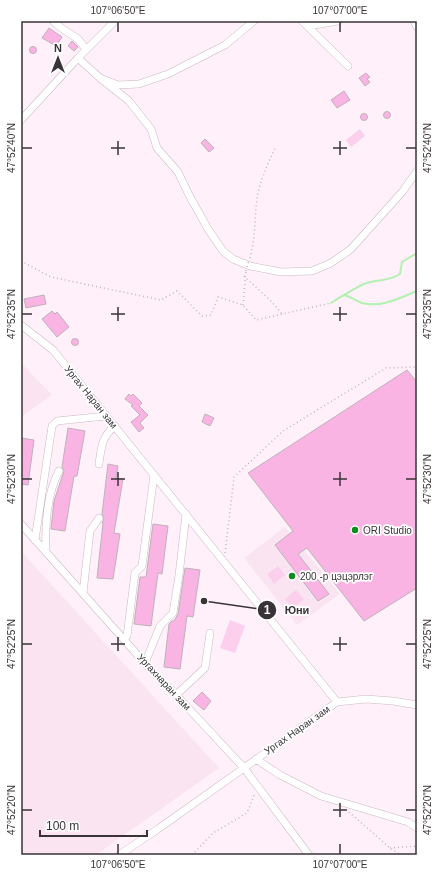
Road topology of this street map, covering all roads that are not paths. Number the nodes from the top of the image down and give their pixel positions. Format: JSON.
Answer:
{"nodes":[{"id":1,"x":53,"y":21,"type":"edge"},
{"id":2,"x":115,"y":21,"type":"edge"},
{"id":3,"x":254,"y":21,"type":"edge"},
{"id":4,"x":302,"y":21,"type":"edge"},
{"id":5,"x":306,"y":21,"type":"edge"},
{"id":6,"x":338,"y":21,"type":"edge"},
{"id":7,"x":414,"y":21,"type":"edge"},
{"id":8,"x":417,"y":27,"type":"edge"},
{"id":9,"x":86,"y":49,"type":"junction"},
{"id":10,"x":78,"y":58,"type":"junction"},
{"id":11,"x":348,"y":66,"type":"dead end"},
{"id":12,"x":100,"y":78,"type":"junction"},
{"id":13,"x":21,"y":120,"type":"edge"},
{"id":14,"x":417,"y":171,"type":"edge"},
{"id":15,"x":21,"y":325,"type":"edge"},
{"id":16,"x":106,"y":416,"type":"junction"},
{"id":17,"x":114,"y":426,"type":"junction"},
{"id":18,"x":99,"y":464,"type":"dead end"},
{"id":19,"x":58,"y":472,"type":"dead end"},
{"id":20,"x":154,"y":475,"type":"junction"},
{"id":21,"x":186,"y":514,"type":"junction"},
{"id":22,"x":99,"y":518,"type":"dead end"},
{"id":23,"x":21,"y":524,"type":"edge"},
{"id":24,"x":35,"y":540,"type":"junction"},
{"id":25,"x":46,"y":552,"type":"junction"},
{"id":26,"x":83,"y":593,"type":"junction"},
{"id":27,"x":210,"y":633,"type":"dead end"},
{"id":28,"x":124,"y":639,"type":"junction"},
{"id":29,"x":145,"y":663,"type":"junction"},
{"id":30,"x":176,"y":695,"type":"junction"},
{"id":31,"x":337,"y":702,"type":"junction"},
{"id":32,"x":415,"y":705,"type":"edge"},
{"id":33,"x":256,"y":759,"type":"junction"},
{"id":34,"x":244,"y":768,"type":"junction"},
{"id":35,"x":417,"y":828,"type":"edge"},
{"id":36,"x":308,"y":854,"type":"edge"},
{"id":37,"x":119,"y":855,"type":"edge"}],
"edges":[{"from":1,"to":9,"type":"street"},
{"from":2,"to":9,"type":"street"},
{"from":3,"to":12,"type":"street"},
{"from":4,"to":11,"type":"street"},
{"from":5,"to":6,"type":"street"},
{"from":7,"to":8,"type":"street"},
{"from":9,"to":10,"type":"street"},
{"from":10,"to":12,"type":"street"},
{"from":10,"to":13,"type":"street"},
{"from":12,"to":14,"type":"street"},
{"from":15,"to":16,"type":"street","name":"Ургах Наран зам"},
{"from":16,"to":17,"type":"street","name":"Ургах Наран зам"},
{"from":16,"to":24,"type":"street"},
{"from":17,"to":18,"type":"street"},
{"from":17,"to":20,"type":"street","name":"Ургах Наран зам"},
{"from":19,"to":25,"type":"street"},
{"from":20,"to":21,"type":"street","name":"Ургах Наран зам"},
{"from":20,"to":28,"type":"street"},
{"from":21,"to":29,"type":"street"},
{"from":21,"to":31,"type":"street","name":"Ургах Наран зам"},
{"from":22,"to":26,"type":"street"},
{"from":23,"to":24,"type":"street","name":"Ургахнаран зам"},
{"from":24,"to":25,"type":"street","name":"Ургахнаран зам"},
{"from":25,"to":26,"type":"street","name":"Ургахнаран зам"},
{"from":26,"to":28,"type":"street","name":"Ургахнаран зам"},
{"from":27,"to":30,"type":"street"},
{"from":28,"to":29,"type":"street","name":"Ургахнаран зам"},
{"from":29,"to":30,"type":"street","name":"Ургахнаран зам"},
{"from":30,"to":34,"type":"street","name":"Ургахнаран зам"},
{"from":31,"to":32,"type":"street"},
{"from":31,"to":33,"type":"street","name":"Ургах Наран зам"},
{"from":33,"to":34,"type":"street","name":"Ургах Наран зам"},
{"from":33,"to":35,"type":"street"},
{"from":34,"to":36,"type":"street","name":"Ургахнаран зам"},
{"from":34,"to":37,"type":"street","name":"Ургах Наран зам"}]}
